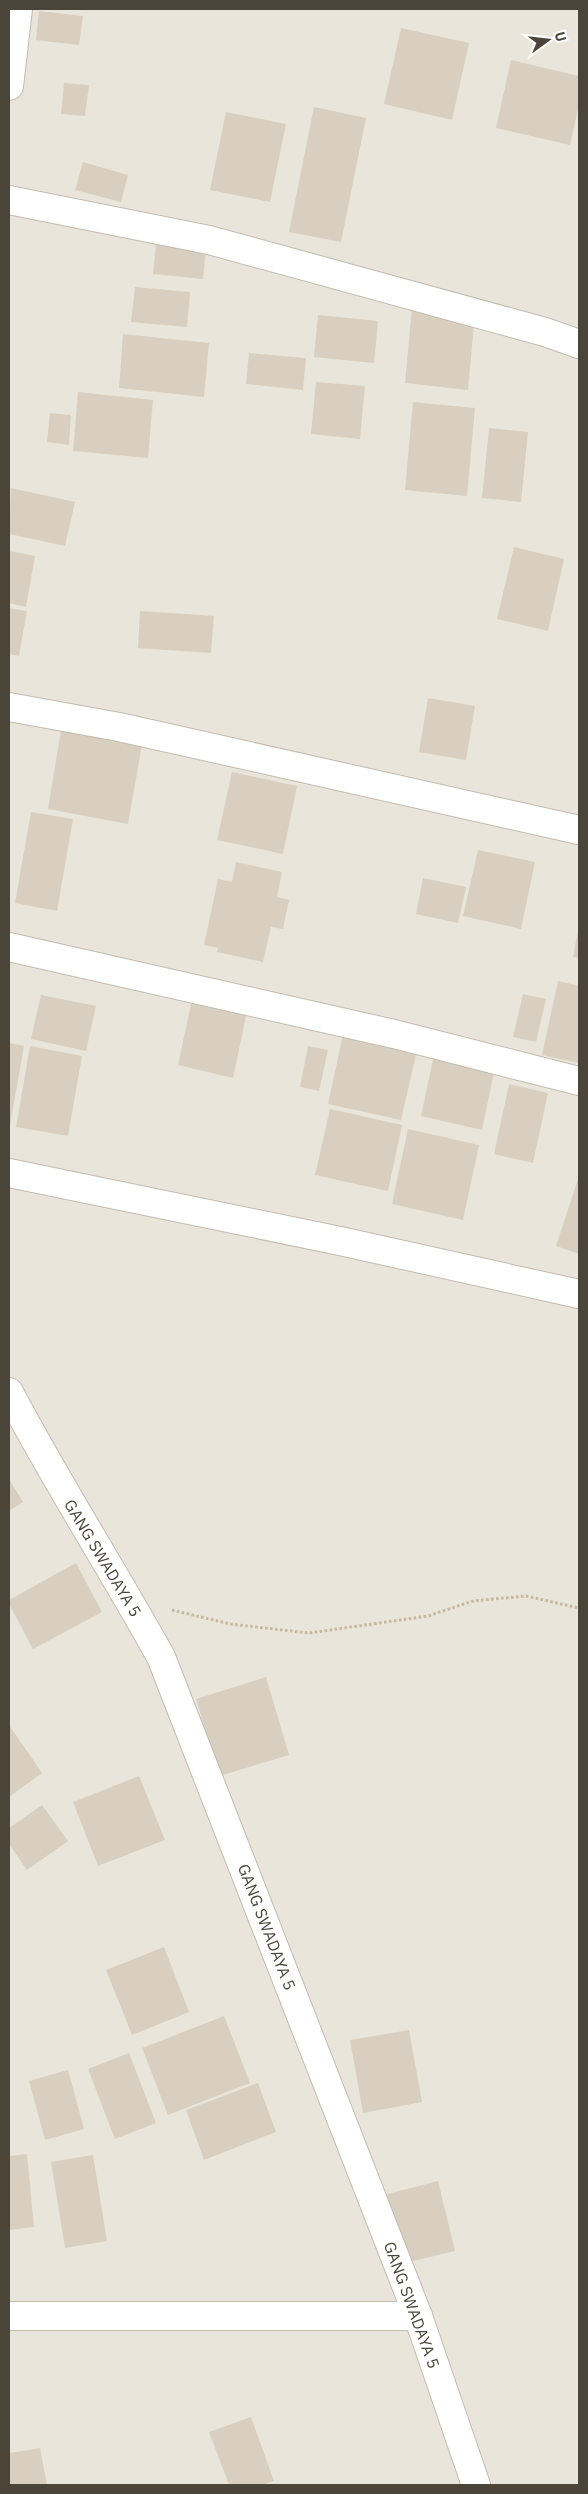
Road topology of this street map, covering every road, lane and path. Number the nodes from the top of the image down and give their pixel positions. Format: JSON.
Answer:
{"nodes":[{"id":1,"x":18,"y":9,"type":"edge"},
{"id":2,"x":9,"y":86,"type":"edge"},
{"id":3,"x":9,"y":200,"type":"edge"},
{"id":4,"x":579,"y":344,"type":"edge"},
{"id":5,"x":9,"y":707,"type":"edge"},
{"id":6,"x":579,"y":830,"type":"edge"},
{"id":7,"x":9,"y":947,"type":"edge"},
{"id":8,"x":579,"y":1081,"type":"edge"},
{"id":9,"x":9,"y":1173,"type":"edge"},
{"id":10,"x":579,"y":1294,"type":"edge"},
{"id":11,"x":9,"y":1392,"type":"edge"},
{"id":12,"x":168,"y":1608,"type":"dead end"},
{"id":13,"x":579,"y":1608,"type":"edge"},
{"id":14,"x":9,"y":2316,"type":"edge"},
{"id":15,"x":418,"y":2316,"type":"junction"},
{"id":16,"x":476,"y":2485,"type":"edge"}],
"edges":[{"from":1,"to":2,"type":"street"},
{"from":3,"to":4,"type":"street"},
{"from":5,"to":6,"type":"street"},
{"from":7,"to":8,"type":"street"},
{"from":9,"to":10,"type":"street"},
{"from":11,"to":15,"type":"street","name":"GANG SWADAYA 5"},
{"from":12,"to":13,"type":"path"},
{"from":14,"to":15,"type":"street"},
{"from":15,"to":16,"type":"street","name":"GANG SWADAYA 5"}]}
